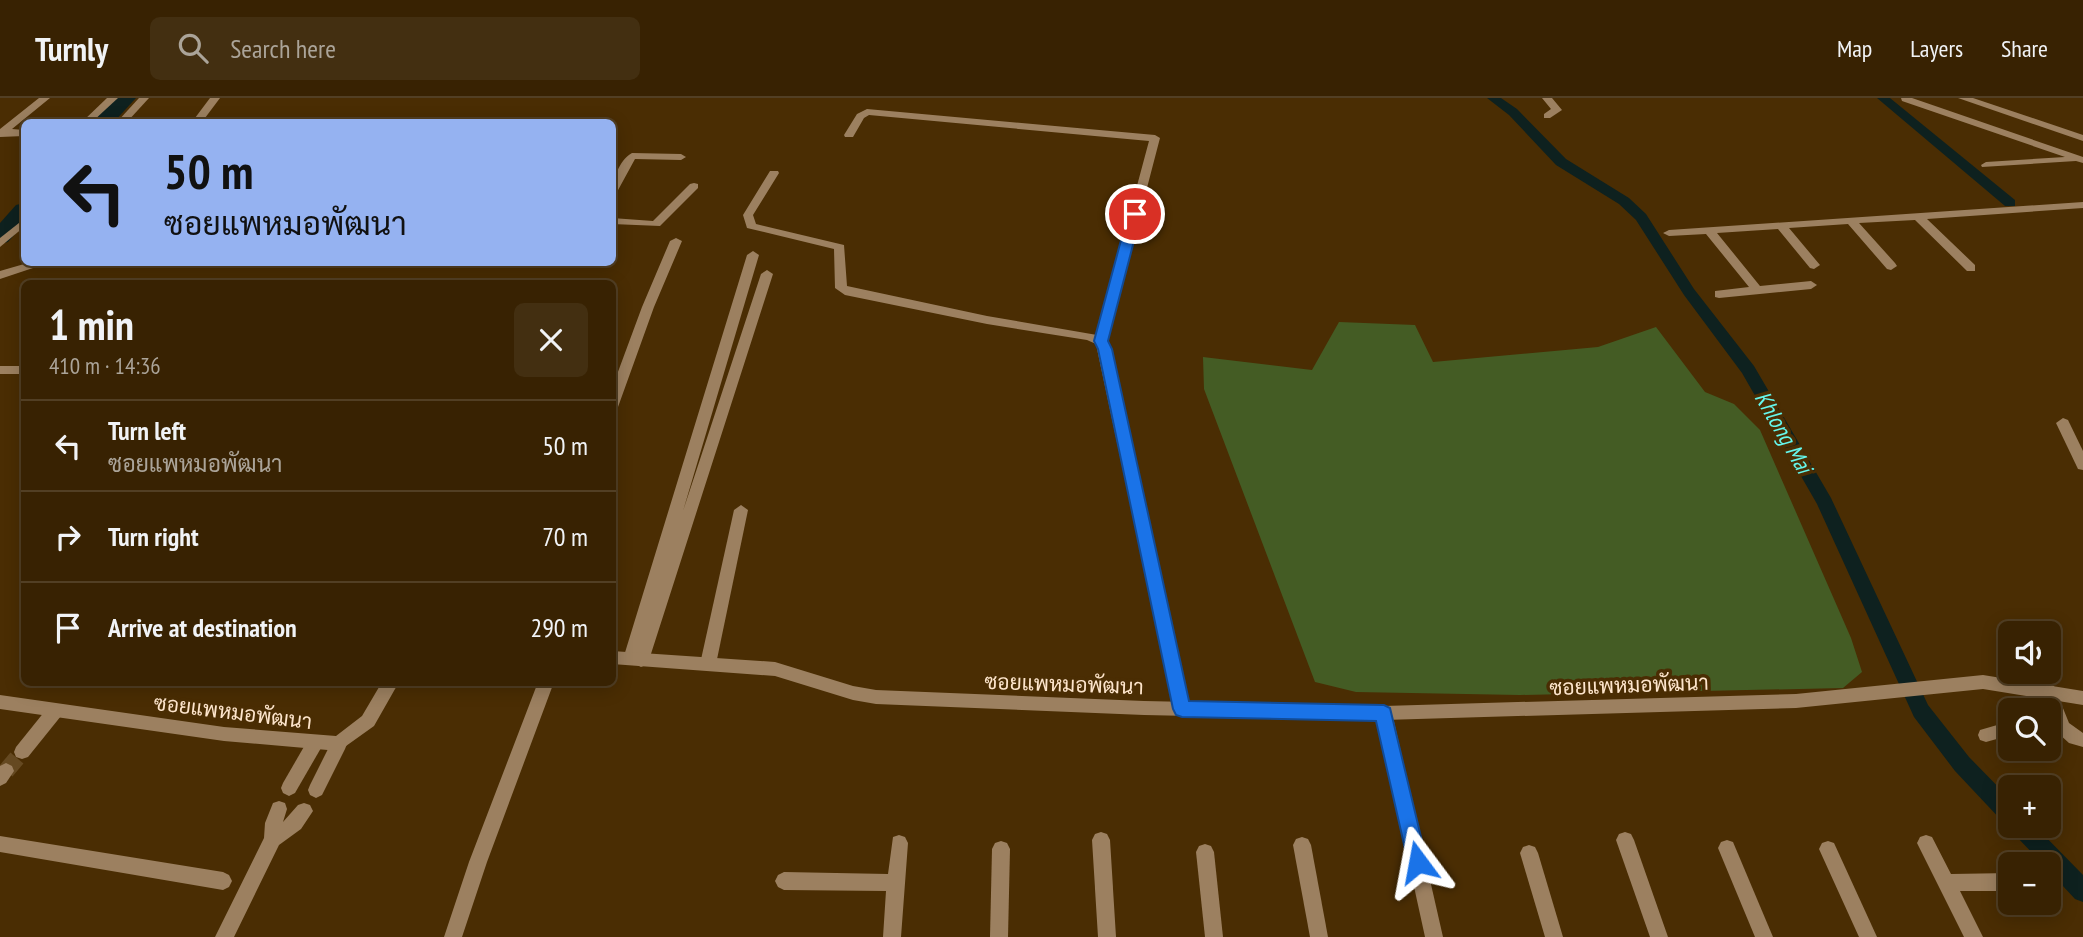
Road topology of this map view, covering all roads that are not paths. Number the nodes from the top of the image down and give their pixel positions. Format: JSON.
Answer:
{"nodes":[{"id":1,"x":45,"y":98,"type":"edge"},
{"id":2,"x":113,"y":98,"type":"edge"},
{"id":3,"x":144,"y":98,"type":"edge"},
{"id":4,"x":215,"y":98,"type":"edge"},
{"id":5,"x":1548,"y":98,"type":"edge"},
{"id":6,"x":1963,"y":98,"type":"edge"},
{"id":7,"x":1905,"y":99,"type":"edge"},
{"id":8,"x":1547,"y":116,"type":"dead end"},
{"id":9,"x":91,"y":119,"type":"edge"},
{"id":10,"x":125,"y":119,"type":"edge"},
{"id":11,"x":199,"y":119,"type":"edge"},
{"id":12,"x":1,"y":133,"type":"edge"},
{"id":13,"x":21,"y":133,"type":"edge"},
{"id":14,"x":849,"y":135,"type":"dead end"},
{"id":15,"x":2083,"y":138,"type":"edge"},
{"id":16,"x":681,"y":157,"type":"dead end"},
{"id":17,"x":2082,"y":160,"type":"edge"},
{"id":18,"x":1986,"y":165,"type":"dead end"},
{"id":19,"x":774,"y":173,"type":"dead end"},
{"id":20,"x":616,"y":185,"type":"edge"},
{"id":21,"x":694,"y":186,"type":"dead end"},
{"id":22,"x":2083,"y":205,"type":"edge"},
{"id":23,"x":1918,"y":216,"type":"junction"},
{"id":24,"x":616,"y":221,"type":"edge"},
{"id":25,"x":1851,"y":221,"type":"junction"},
{"id":26,"x":21,"y":225,"type":"edge"},
{"id":27,"x":1781,"y":226,"type":"junction"},
{"id":28,"x":1709,"y":231,"type":"junction"},
{"id":29,"x":1669,"y":233,"type":"dead end"},
{"id":30,"x":676,"y":241,"type":"dead end"},
{"id":31,"x":0,"y":244,"type":"edge"},
{"id":32,"x":753,"y":255,"type":"dead end"},
{"id":33,"x":1814,"y":265,"type":"dead end"},
{"id":34,"x":32,"y":266,"type":"edge"},
{"id":35,"x":1891,"y":266,"type":"dead end"},
{"id":36,"x":1970,"y":268,"type":"dead end"},
{"id":37,"x":767,"y":274,"type":"dead end"},
{"id":38,"x":0,"y":275,"type":"edge"},
{"id":39,"x":1811,"y":285,"type":"dead end"},
{"id":40,"x":1757,"y":290,"type":"junction"},
{"id":41,"x":1718,"y":294,"type":"dead end"},
{"id":42,"x":1101,"y":341,"type":"junction"},
{"id":43,"x":0,"y":370,"type":"edge"},
{"id":44,"x":21,"y":370,"type":"edge"},
{"id":45,"x":616,"y":396,"type":"edge"},
{"id":46,"x":2063,"y":423,"type":"dead end"},
{"id":47,"x":2083,"y":465,"type":"edge"},
{"id":48,"x":741,"y":510,"type":"dead end"},
{"id":49,"x":616,"y":658,"type":"edge"},
{"id":50,"x":636,"y":660,"type":"junction"},
{"id":51,"x":709,"y":664,"type":"junction"},
{"id":52,"x":389,"y":686,"type":"edge"},
{"id":53,"x":544,"y":686,"type":"edge"},
{"id":54,"x":2048,"y":691,"type":"junction"},
{"id":55,"x":2050,"y":698,"type":"edge"},
{"id":56,"x":2083,"y":698,"type":"edge"},
{"id":57,"x":0,"y":702,"type":"edge"},
{"id":58,"x":1182,"y":709,"type":"junction"},
{"id":59,"x":55,"y":711,"type":"junction"},
{"id":60,"x":1384,"y":713,"type":"junction"},
{"id":61,"x":2061,"y":730,"type":"edge"},
{"id":62,"x":1998,"y":732,"type":"edge"},
{"id":63,"x":1986,"y":735,"type":"dead end"},
{"id":64,"x":2083,"y":740,"type":"edge"},
{"id":65,"x":315,"y":743,"type":"junction"},
{"id":66,"x":339,"y":744,"type":"junction"},
{"id":67,"x":22,"y":752,"type":"tunnel mouth"},
{"id":68,"x":289,"y":789,"type":"dead end"},
{"id":69,"x":316,"y":790,"type":"dead end"},
{"id":70,"x":279,"y":809,"type":"dead end"},
{"id":71,"x":304,"y":811,"type":"dead end"},
{"id":72,"x":273,"y":839,"type":"junction"},
{"id":73,"x":1101,"y":840,"type":"dead end"},
{"id":74,"x":1625,"y":840,"type":"dead end"},
{"id":75,"x":899,"y":843,"type":"dead end"},
{"id":76,"x":1926,"y":843,"type":"dead end"},
{"id":77,"x":0,"y":844,"type":"edge"},
{"id":78,"x":1302,"y":845,"type":"dead end"},
{"id":79,"x":1727,"y":848,"type":"dead end"},
{"id":80,"x":1001,"y":849,"type":"dead end"},
{"id":81,"x":1828,"y":849,"type":"dead end"},
{"id":82,"x":1206,"y":852,"type":"dead end"},
{"id":83,"x":1529,"y":853,"type":"dead end"},
{"id":84,"x":223,"y":881,"type":"dead end"},
{"id":85,"x":784,"y":881,"type":"dead end"},
{"id":86,"x":1998,"y":882,"type":"edge"},
{"id":87,"x":896,"y":883,"type":"junction"},
{"id":88,"x":1946,"y":883,"type":"junction"},
{"id":89,"x":224,"y":937,"type":"edge"},
{"id":90,"x":453,"y":937,"type":"edge"},
{"id":91,"x":892,"y":937,"type":"edge"},
{"id":92,"x":999,"y":937,"type":"edge"},
{"id":93,"x":1107,"y":937,"type":"edge"},
{"id":94,"x":1214,"y":937,"type":"edge"},
{"id":95,"x":1319,"y":937,"type":"edge"},
{"id":96,"x":1434,"y":937,"type":"edge"},
{"id":97,"x":1554,"y":937,"type":"edge"},
{"id":98,"x":1659,"y":937,"type":"edge"},
{"id":99,"x":1764,"y":937,"type":"edge"},
{"id":100,"x":1868,"y":937,"type":"edge"},
{"id":101,"x":1974,"y":937,"type":"edge"}],
"edges":[{"from":1,"to":12,"type":"street"},
{"from":2,"to":9,"type":"street"},
{"from":3,"to":10,"type":"street"},
{"from":4,"to":11,"type":"street"},
{"from":5,"to":8,"type":"street"},
{"from":6,"to":15,"type":"street"},
{"from":7,"to":17,"type":"street"},
{"from":12,"to":13,"type":"street"},
{"from":14,"to":42,"type":"street"},
{"from":16,"to":20,"type":"street"},
{"from":17,"to":18,"type":"street"},
{"from":19,"to":42,"type":"street"},
{"from":21,"to":24,"type":"street"},
{"from":22,"to":23,"type":"street"},
{"from":23,"to":25,"type":"street"},
{"from":23,"to":36,"type":"street"},
{"from":25,"to":27,"type":"street"},
{"from":25,"to":35,"type":"street"},
{"from":26,"to":31,"type":"street"},
{"from":27,"to":28,"type":"street"},
{"from":27,"to":33,"type":"street"},
{"from":28,"to":29,"type":"street"},
{"from":28,"to":40,"type":"street"},
{"from":30,"to":45,"type":"street"},
{"from":32,"to":50,"type":"street"},
{"from":34,"to":38,"type":"street"},
{"from":37,"to":50,"type":"street"},
{"from":39,"to":40,"type":"street"},
{"from":40,"to":41,"type":"street"},
{"from":42,"to":58,"type":"street"},
{"from":43,"to":44,"type":"street"},
{"from":46,"to":47,"type":"street"},
{"from":48,"to":51,"type":"street"},
{"from":49,"to":50,"type":"street","name":"ซอยแพหมอพัฒนา"},
{"from":50,"to":51,"type":"street","name":"ซอยแพหมอพัฒนา"},
{"from":51,"to":58,"type":"street","name":"ซอยแพหมอพัฒนา"},
{"from":52,"to":66,"type":"street","name":"ซอยแพหมอพัฒนา"},
{"from":53,"to":90,"type":"street"},
{"from":54,"to":55,"type":"street"},
{"from":54,"to":56,"type":"street"},
{"from":54,"to":60,"type":"street","name":"ซอยแพหมอพัฒนา"},
{"from":57,"to":59,"type":"street","name":"ซอยแพหมอพัฒนา"},
{"from":58,"to":60,"type":"street","name":"ซอยแพหมอพัฒนา"},
{"from":59,"to":65,"type":"street","name":"ซอยแพหมอพัฒนา"},
{"from":59,"to":67,"type":"street"},
{"from":60,"to":96,"type":"street"},
{"from":61,"to":64,"type":"street"},
{"from":62,"to":63,"type":"street"},
{"from":65,"to":66,"type":"street","name":"ซอยแพหมอพัฒนา"},
{"from":65,"to":68,"type":"street"},
{"from":66,"to":69,"type":"street"},
{"from":70,"to":72,"type":"street"},
{"from":71,"to":72,"type":"street"},
{"from":72,"to":89,"type":"street"},
{"from":73,"to":93,"type":"street"},
{"from":74,"to":98,"type":"street"},
{"from":75,"to":87,"type":"street"},
{"from":76,"to":88,"type":"street"},
{"from":77,"to":84,"type":"street"},
{"from":78,"to":95,"type":"street"},
{"from":79,"to":99,"type":"street"},
{"from":80,"to":92,"type":"street"},
{"from":81,"to":100,"type":"street"},
{"from":82,"to":94,"type":"street"},
{"from":83,"to":97,"type":"street"},
{"from":85,"to":87,"type":"street"},
{"from":86,"to":88,"type":"street"},
{"from":87,"to":91,"type":"street"},
{"from":88,"to":101,"type":"street"}]}
